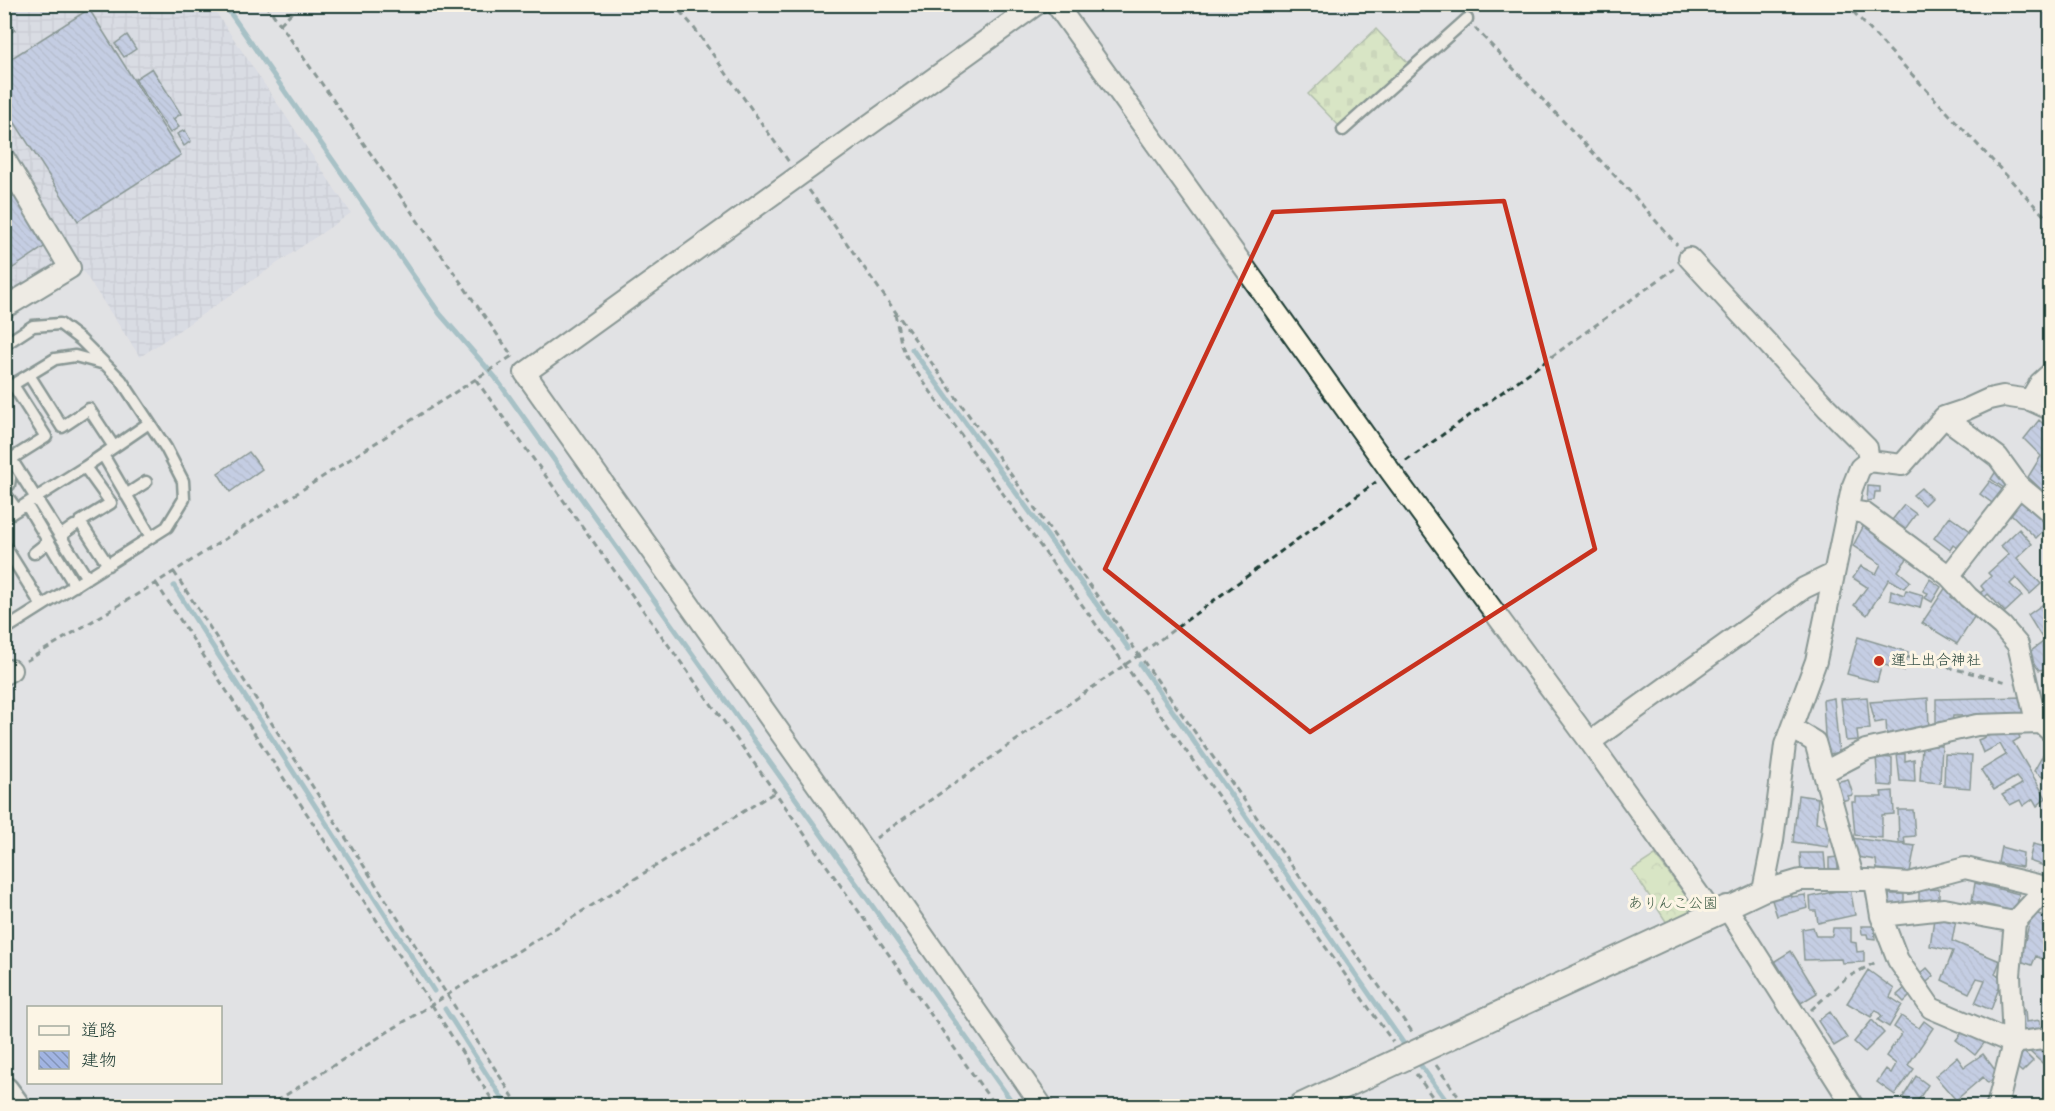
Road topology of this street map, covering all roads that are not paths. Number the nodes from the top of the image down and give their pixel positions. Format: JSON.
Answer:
{"nodes":[{"id":1,"x":1038,"y":4,"type":"edge"},
{"id":2,"x":1056,"y":4,"type":"edge"},
{"id":3,"x":1467,"y":19,"type":"road end"},
{"id":4,"x":1343,"y":130,"type":"dead end"},
{"id":5,"x":4,"y":158,"type":"edge"},
{"id":6,"x":1689,"y":258,"type":"road end"},
{"id":7,"x":4,"y":308,"type":"edge"},
{"id":8,"x":4,"y":345,"type":"edge"},
{"id":9,"x":105,"y":364,"type":"junction"},
{"id":10,"x":2050,"y":374,"type":"edge"},
{"id":11,"x":28,"y":375,"type":"junction"},
{"id":12,"x":9,"y":388,"type":"edge"},
{"id":13,"x":2030,"y":400,"type":"junction"},
{"id":14,"x":2050,"y":409,"type":"edge"},
{"id":15,"x":1944,"y":417,"type":"junction"},
{"id":16,"x":149,"y":423,"type":"junction"},
{"id":17,"x":114,"y":447,"type":"junction"},
{"id":18,"x":103,"y":455,"type":"junction"},
{"id":19,"x":1869,"y":461,"type":"junction"},
{"id":20,"x":85,"y":467,"type":"junction"},
{"id":21,"x":4,"y":470,"type":"edge"},
{"id":22,"x":146,"y":482,"type":"dead end"},
{"id":23,"x":2019,"y":486,"type":"junction"},
{"id":24,"x":4,"y":491,"type":"edge"},
{"id":25,"x":126,"y":495,"type":"junction"},
{"id":26,"x":36,"y":498,"type":"junction"},
{"id":27,"x":21,"y":507,"type":"junction"},
{"id":28,"x":1847,"y":510,"type":"junction"},
{"id":29,"x":2050,"y":512,"type":"edge"},
{"id":30,"x":4,"y":518,"type":"edge"},
{"id":31,"x":74,"y":526,"type":"dead end"},
{"id":32,"x":60,"y":536,"type":"junction"},
{"id":33,"x":151,"y":537,"type":"junction"},
{"id":34,"x":48,"y":542,"type":"junction"},
{"id":35,"x":4,"y":546,"type":"edge"},
{"id":36,"x":33,"y":553,"type":"dead end"},
{"id":37,"x":108,"y":565,"type":"junction"},
{"id":38,"x":1833,"y":574,"type":"junction"},
{"id":39,"x":1949,"y":576,"type":"junction"},
{"id":40,"x":87,"y":578,"type":"junction"},
{"id":41,"x":75,"y":586,"type":"junction"},
{"id":42,"x":42,"y":606,"type":"junction"},
{"id":43,"x":6,"y":624,"type":"edge"},
{"id":44,"x":2046,"y":727,"type":"edge"},
{"id":45,"x":1791,"y":728,"type":"junction"},
{"id":46,"x":1590,"y":742,"type":"junction"},
{"id":47,"x":1824,"y":772,"type":"junction"},
{"id":48,"x":1854,"y":880,"type":"junction"},
{"id":49,"x":1875,"y":881,"type":"junction"},
{"id":50,"x":2050,"y":886,"type":"edge"},
{"id":51,"x":1763,"y":891,"type":"junction"},
{"id":52,"x":1720,"y":910,"type":"junction"},
{"id":53,"x":1881,"y":916,"type":"junction"},
{"id":54,"x":2015,"y":922,"type":"junction"},
{"id":55,"x":2050,"y":1038,"type":"edge"},
{"id":56,"x":2013,"y":1042,"type":"junction"},
{"id":57,"x":4,"y":1090,"type":"edge"},
{"id":58,"x":15,"y":1107,"type":"edge"},
{"id":59,"x":1042,"y":1107,"type":"edge"},
{"id":60,"x":1301,"y":1107,"type":"edge"},
{"id":61,"x":1853,"y":1107,"type":"edge"},
{"id":62,"x":1997,"y":1107,"type":"edge"}],
"edges":[{"from":1,"to":59,"type":"street"},
{"from":2,"to":46,"type":"street"},
{"from":3,"to":4,"type":"lane"},
{"from":5,"to":7,"type":"street"},
{"from":6,"to":19,"type":"street"},
{"from":8,"to":9,"type":"lane"},
{"from":9,"to":11,"type":"lane"},
{"from":9,"to":16,"type":"lane"},
{"from":10,"to":13,"type":"street"},
{"from":11,"to":12,"type":"lane"},
{"from":11,"to":17,"type":"lane"},
{"from":12,"to":26,"type":"lane"},
{"from":13,"to":14,"type":"street"},
{"from":13,"to":15,"type":"street"},
{"from":15,"to":19,"type":"street"},
{"from":15,"to":23,"type":"street"},
{"from":16,"to":17,"type":"lane"},
{"from":16,"to":33,"type":"lane"},
{"from":17,"to":18,"type":"lane"},
{"from":18,"to":20,"type":"lane"},
{"from":18,"to":25,"type":"lane"},
{"from":19,"to":28,"type":"street"},
{"from":20,"to":26,"type":"lane"},
{"from":20,"to":37,"type":"lane"},
{"from":21,"to":24,"type":"lane"},
{"from":22,"to":25,"type":"lane"},
{"from":23,"to":29,"type":"street"},
{"from":23,"to":39,"type":"street"},
{"from":24,"to":27,"type":"lane"},
{"from":25,"to":33,"type":"lane"},
{"from":26,"to":27,"type":"lane"},
{"from":26,"to":32,"type":"lane"},
{"from":27,"to":30,"type":"lane"},
{"from":27,"to":34,"type":"lane"},
{"from":28,"to":38,"type":"street"},
{"from":28,"to":39,"type":"street"},
{"from":31,"to":32,"type":"lane"},
{"from":32,"to":40,"type":"lane"},
{"from":33,"to":37,"type":"lane"},
{"from":34,"to":36,"type":"lane"},
{"from":34,"to":41,"type":"lane"},
{"from":35,"to":42,"type":"lane"},
{"from":37,"to":40,"type":"lane"},
{"from":38,"to":45,"type":"street"},
{"from":38,"to":46,"type":"street"},
{"from":39,"to":44,"type":"street"},
{"from":40,"to":41,"type":"lane"},
{"from":41,"to":42,"type":"lane"},
{"from":42,"to":43,"type":"lane"},
{"from":44,"to":47,"type":"street"},
{"from":45,"to":47,"type":"street"},
{"from":45,"to":51,"type":"street"},
{"from":46,"to":52,"type":"street"},
{"from":47,"to":48,"type":"street"},
{"from":48,"to":49,"type":"street"},
{"from":48,"to":51,"type":"street"},
{"from":49,"to":50,"type":"street"},
{"from":49,"to":53,"type":"street"},
{"from":50,"to":54,"type":"street"},
{"from":51,"to":52,"type":"street"},
{"from":52,"to":60,"type":"street"},
{"from":52,"to":61,"type":"street"},
{"from":53,"to":54,"type":"street"},
{"from":53,"to":56,"type":"street"},
{"from":54,"to":56,"type":"street"},
{"from":55,"to":56,"type":"street"},
{"from":56,"to":62,"type":"street"},
{"from":57,"to":58,"type":"main road"}]}
